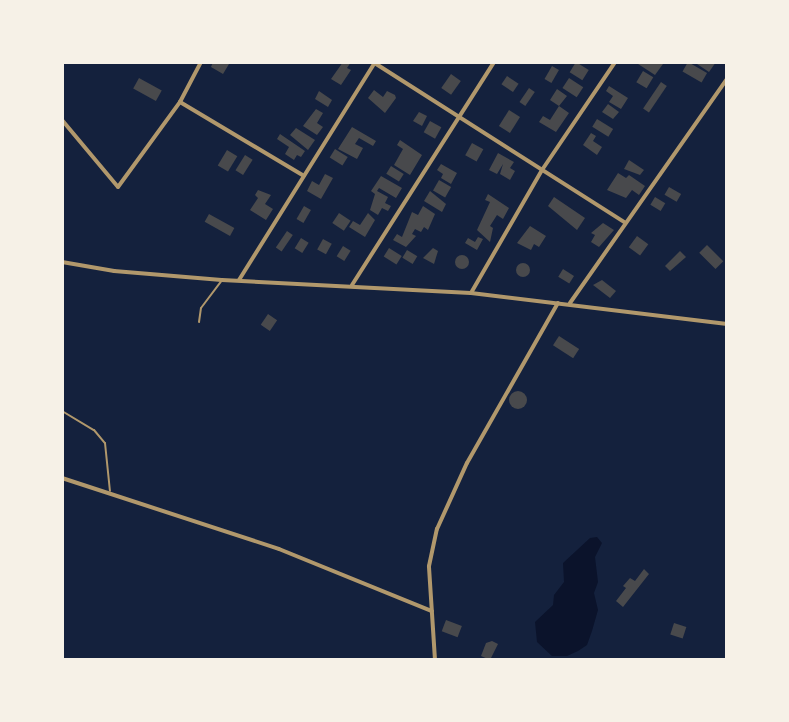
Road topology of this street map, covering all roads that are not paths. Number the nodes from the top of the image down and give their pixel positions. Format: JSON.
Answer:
{"nodes":[{"id":1,"x":201,"y":62,"type":"edge"},
{"id":2,"x":374,"y":62,"type":"edge"},
{"id":3,"x":494,"y":62,"type":"edge"},
{"id":4,"x":615,"y":62,"type":"edge"},
{"id":5,"x":727,"y":79,"type":"edge"},
{"id":6,"x":180,"y":102,"type":"junction"},
{"id":7,"x":458,"y":118,"type":"junction"},
{"id":8,"x":62,"y":120,"type":"edge"},
{"id":9,"x":542,"y":170,"type":"junction"},
{"id":10,"x":304,"y":176,"type":"junction"},
{"id":11,"x":624,"y":222,"type":"junction"},
{"id":12,"x":62,"y":262,"type":"edge"},
{"id":13,"x":222,"y":280,"type":"junction"},
{"id":14,"x":239,"y":280,"type":"junction"},
{"id":15,"x":352,"y":285,"type":"junction"},
{"id":16,"x":471,"y":293,"type":"junction"},
{"id":17,"x":559,"y":302,"type":"junction"},
{"id":18,"x":570,"y":303,"type":"junction"},
{"id":19,"x":199,"y":322,"type":"dead end"},
{"id":20,"x":727,"y":324,"type":"edge"},
{"id":21,"x":62,"y":411,"type":"edge"},
{"id":22,"x":62,"y":478,"type":"edge"},
{"id":23,"x":110,"y":491,"type":"junction"},
{"id":24,"x":432,"y":611,"type":"junction"},
{"id":25,"x":435,"y":660,"type":"edge"}],
"edges":[{"from":1,"to":6,"type":"street"},
{"from":2,"to":7,"type":"street"},
{"from":2,"to":10,"type":"street"},
{"from":3,"to":7,"type":"street"},
{"from":4,"to":9,"type":"street"},
{"from":5,"to":11,"type":"street"},
{"from":6,"to":8,"type":"street"},
{"from":6,"to":10,"type":"street"},
{"from":7,"to":9,"type":"street"},
{"from":7,"to":15,"type":"street"},
{"from":9,"to":11,"type":"street"},
{"from":9,"to":16,"type":"street"},
{"from":10,"to":14,"type":"street"},
{"from":11,"to":18,"type":"street"},
{"from":12,"to":13,"type":"street"},
{"from":13,"to":14,"type":"street"},
{"from":13,"to":19,"type":"lane"},
{"from":14,"to":15,"type":"street"},
{"from":15,"to":16,"type":"street"},
{"from":16,"to":17,"type":"street"},
{"from":17,"to":18,"type":"street"},
{"from":17,"to":24,"type":"street"},
{"from":18,"to":20,"type":"street"},
{"from":21,"to":23,"type":"lane"},
{"from":22,"to":23,"type":"street"},
{"from":23,"to":24,"type":"street"},
{"from":24,"to":25,"type":"street"}]}
